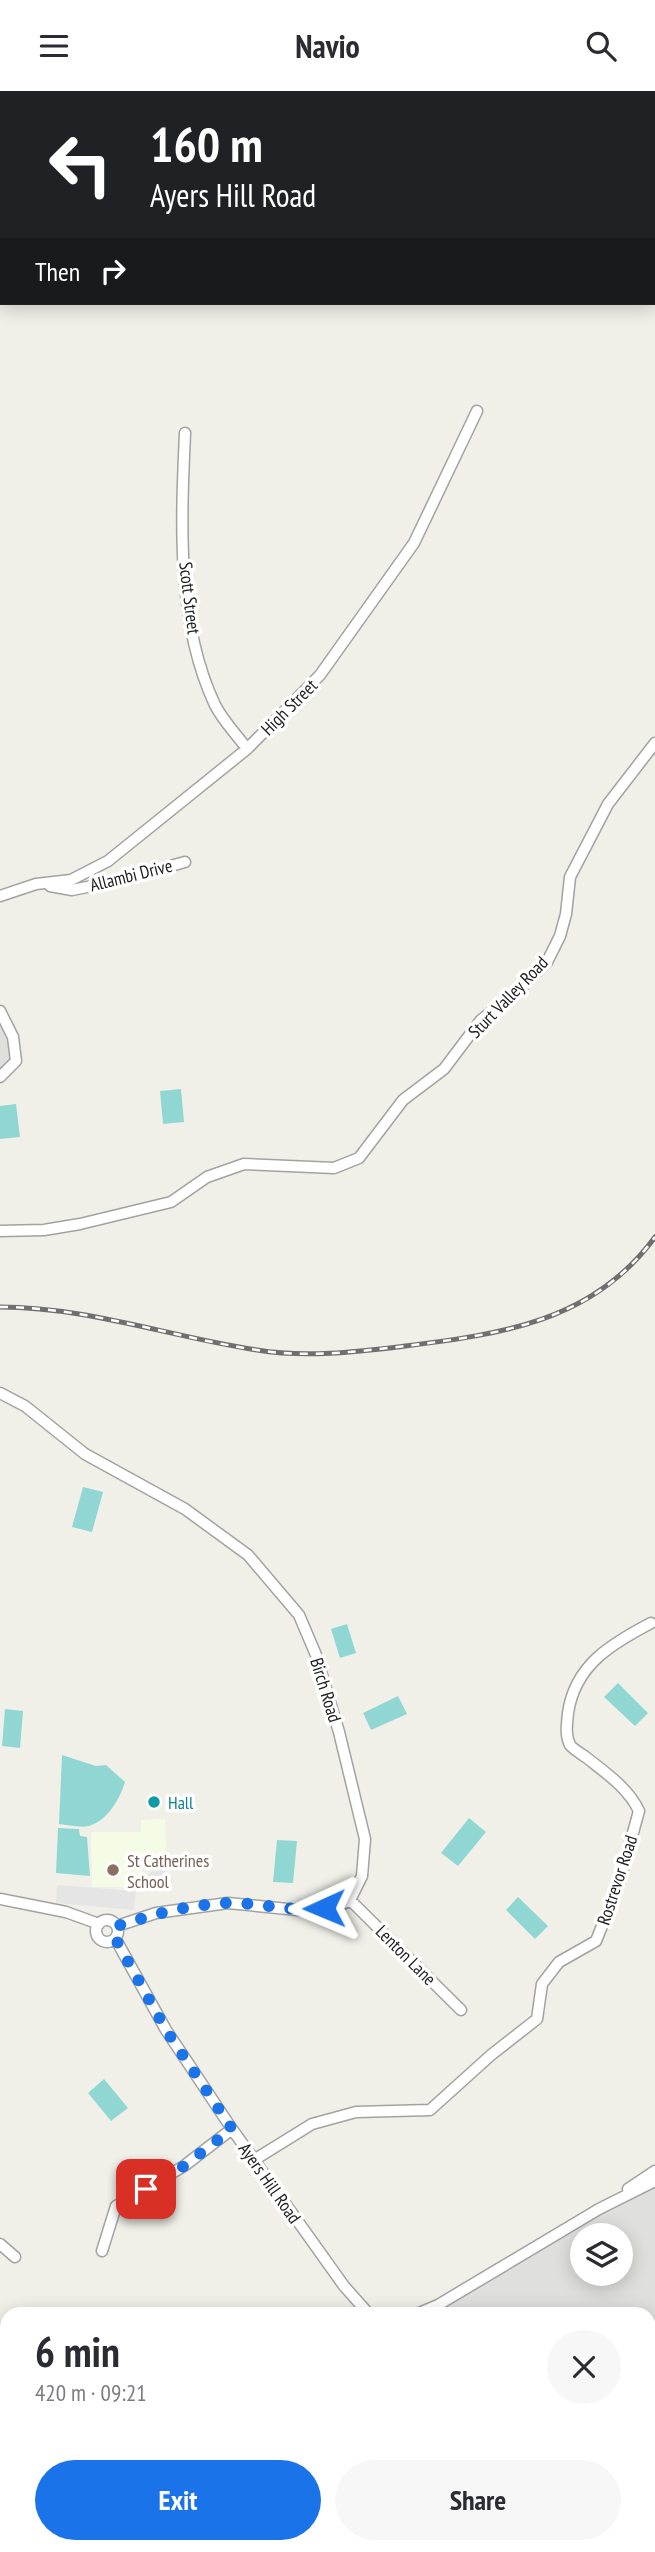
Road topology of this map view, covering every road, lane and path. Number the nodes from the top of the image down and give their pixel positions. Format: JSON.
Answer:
{"nodes":[{"id":1,"x":477,"y":411,"type":"dead end"},
{"id":2,"x":185,"y":433,"type":"dead end"},
{"id":3,"x":655,"y":743,"type":"edge"},
{"id":4,"x":247,"y":749,"type":"junction"},
{"id":5,"x":185,"y":862,"type":"dead end"},
{"id":6,"x":36,"y":884,"type":"junction"},
{"id":7,"x":0,"y":896,"type":"edge"},
{"id":8,"x":0,"y":1011,"type":"edge"},
{"id":9,"x":0,"y":1077,"type":"edge"},
{"id":10,"x":0,"y":1231,"type":"edge"},
{"id":11,"x":0,"y":1392,"type":"edge"},
{"id":12,"x":651,"y":1623,"type":"dead end"},
{"id":13,"x":0,"y":1899,"type":"edge"},
{"id":14,"x":350,"y":1900,"type":"junction"},
{"id":15,"x":99,"y":1924,"type":"junction"},
{"id":16,"x":117,"y":1926,"type":"junction"},
{"id":17,"x":115,"y":1938,"type":"junction"},
{"id":18,"x":461,"y":2010,"type":"dead end"},
{"id":19,"x":232,"y":2129,"type":"junction"},
{"id":20,"x":254,"y":2160,"type":"junction"},
{"id":21,"x":655,"y":2171,"type":"edge"},
{"id":22,"x":655,"y":2181,"type":"edge"},
{"id":23,"x":598,"y":2209,"type":"junction"},
{"id":24,"x":0,"y":2244,"type":"edge"},
{"id":25,"x":102,"y":2251,"type":"dead end"},
{"id":26,"x":15,"y":2257,"type":"dead end"},
{"id":27,"x":363,"y":2307,"type":"edge"},
{"id":28,"x":433,"y":2307,"type":"edge"}],
"edges":[{"from":1,"to":4,"type":"street","name":"High Street"},
{"from":2,"to":4,"type":"street","name":"Scott Street"},
{"from":3,"to":10,"type":"street","name":"Sturt Valley Road"},
{"from":4,"to":6,"type":"street","name":"High Street"},
{"from":5,"to":6,"type":"street","name":"Allambi Drive"},
{"from":6,"to":7,"type":"street","name":"High Street"},
{"from":8,"to":9,"type":"street"},
{"from":11,"to":14,"type":"street","name":"Birch Road"},
{"from":12,"to":20,"type":"street","name":"Rostrevor Road"},
{"from":13,"to":15,"type":"street"},
{"from":14,"to":16,"type":"street"},
{"from":14,"to":18,"type":"street","name":"Lenton Lane"},
{"from":15,"to":16,"type":"street"},
{"from":15,"to":17,"type":"street"},
{"from":16,"to":17,"type":"street"},
{"from":17,"to":19,"type":"street","name":"Ayers Hill Road"},
{"from":19,"to":20,"type":"street","name":"Ayers Hill Road"},
{"from":19,"to":25,"type":"street"},
{"from":20,"to":27,"type":"street","name":"Ayers Hill Road"},
{"from":21,"to":23,"type":"street"},
{"from":22,"to":23,"type":"street"},
{"from":23,"to":28,"type":"street"},
{"from":24,"to":26,"type":"street"}]}
